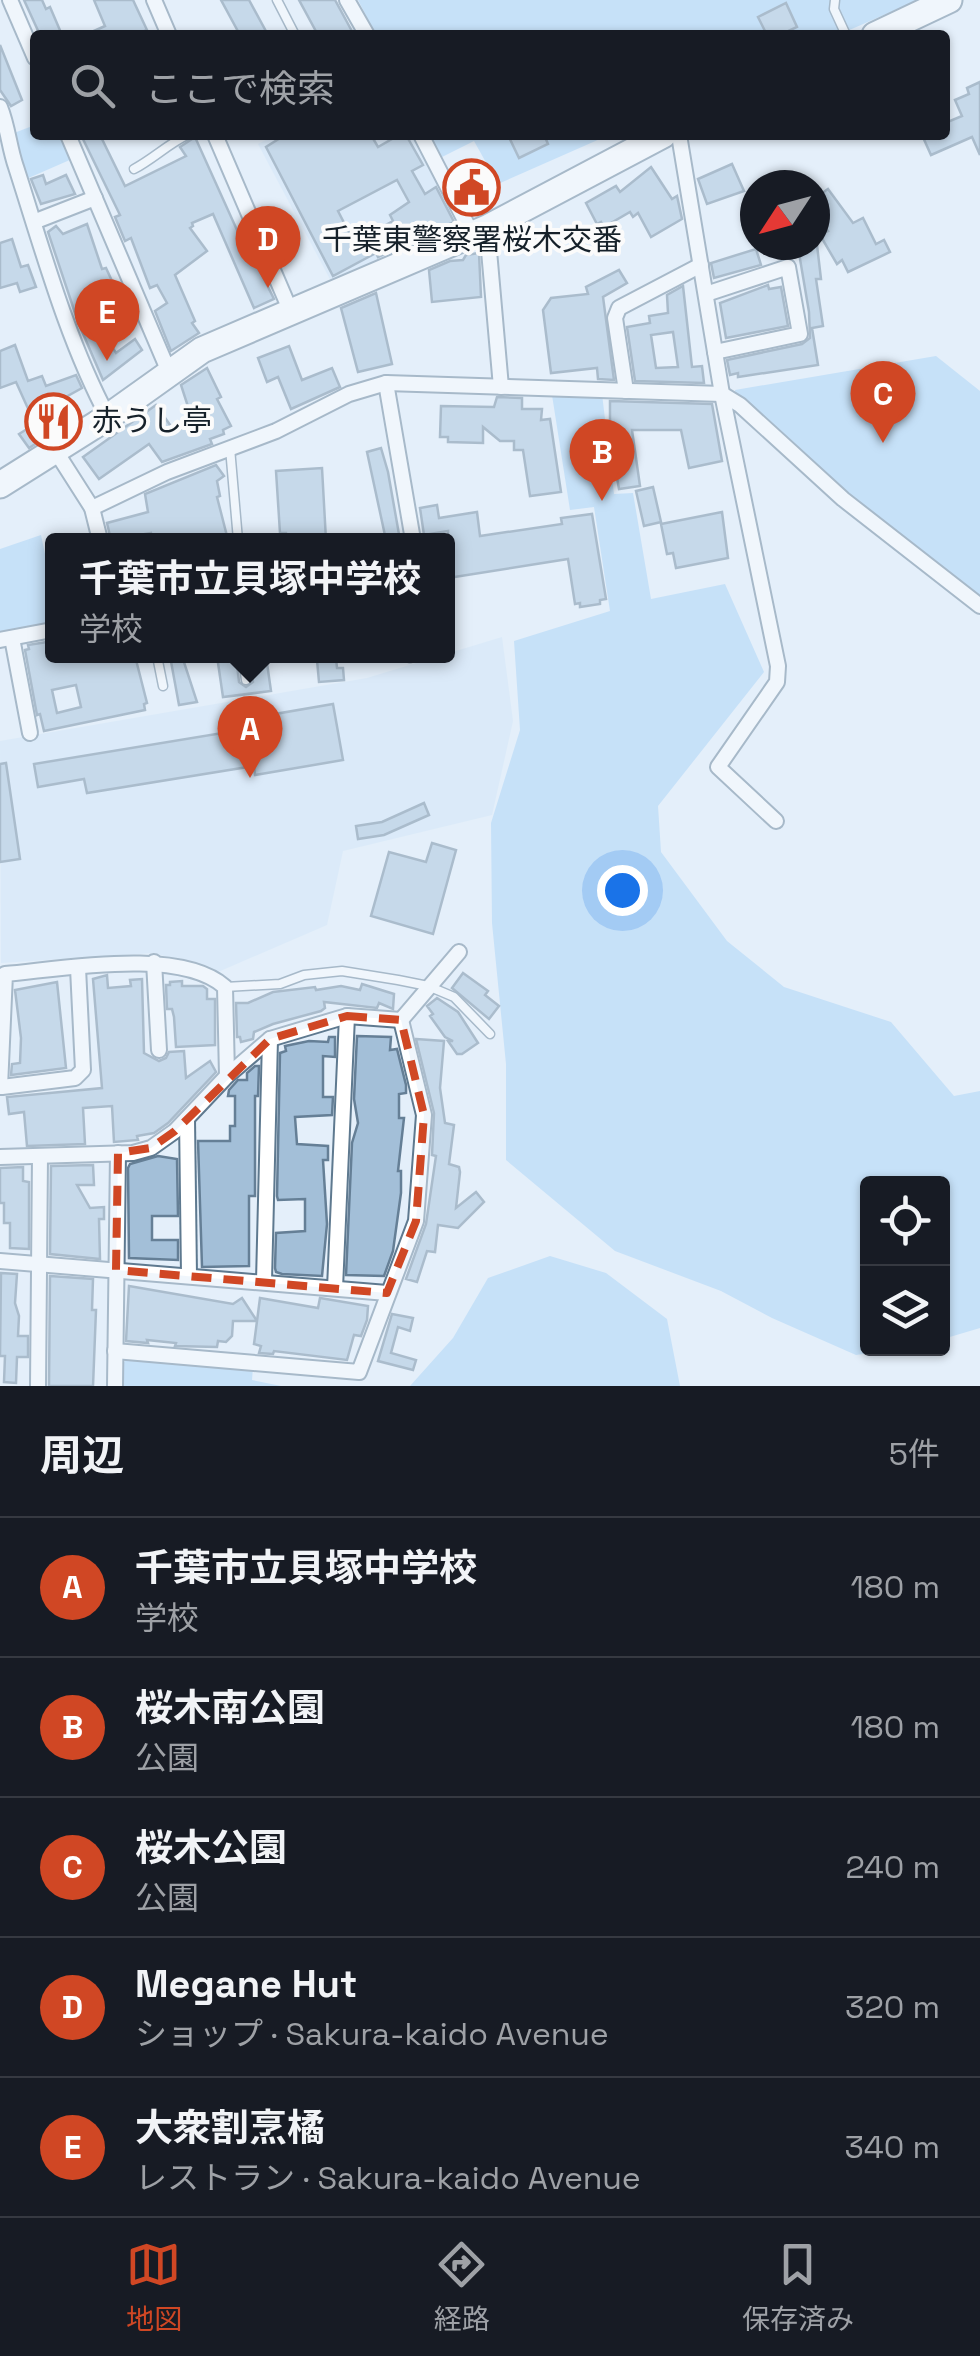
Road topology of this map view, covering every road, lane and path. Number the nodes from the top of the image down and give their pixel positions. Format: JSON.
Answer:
{"nodes":[{"id":1,"x":10,"y":0,"type":"edge"},
{"id":2,"x":154,"y":0,"type":"edge"},
{"id":3,"x":277,"y":0,"type":"edge"},
{"id":4,"x":347,"y":0,"type":"edge"},
{"id":5,"x":835,"y":0,"type":"edge"},
{"id":6,"x":942,"y":1,"type":"edge"},
{"id":7,"x":167,"y":30,"type":"edge"},
{"id":8,"x":292,"y":30,"type":"edge"},
{"id":9,"x":364,"y":30,"type":"edge"},
{"id":10,"x":844,"y":30,"type":"edge"},
{"id":11,"x":885,"y":30,"type":"edge"},
{"id":12,"x":30,"y":46,"type":"edge"},
{"id":13,"x":1,"y":111,"type":"edge"},
{"id":14,"x":70,"y":140,"type":"edge"},
{"id":15,"x":177,"y":140,"type":"edge"},
{"id":16,"x":219,"y":140,"type":"edge"},
{"id":17,"x":423,"y":140,"type":"edge"},
{"id":18,"x":653,"y":140,"type":"edge"},
{"id":19,"x":680,"y":140,"type":"edge"},
{"id":20,"x":7,"y":164,"type":"edge"},
{"id":21,"x":134,"y":169,"type":"dead end"},
{"id":22,"x":95,"y":198,"type":"junction"},
{"id":23,"x":36,"y":222,"type":"junction"},
{"id":24,"x":480,"y":231,"type":"junction"},
{"id":25,"x":701,"y":264,"type":"junction"},
{"id":26,"x":706,"y":294,"type":"junction"},
{"id":27,"x":291,"y":312,"type":"junction"},
{"id":28,"x":716,"y":352,"type":"junction"},
{"id":29,"x":169,"y":372,"type":"junction"},
{"id":30,"x":386,"y":382,"type":"junction"},
{"id":31,"x":501,"y":387,"type":"junction"},
{"id":32,"x":626,"y":391,"type":"junction"},
{"id":33,"x":722,"y":394,"type":"junction"},
{"id":34,"x":108,"y":417,"type":"junction"},
{"id":35,"x":230,"y":448,"type":"junction"},
{"id":36,"x":55,"y":450,"type":"junction"},
{"id":37,"x":0,"y":484,"type":"edge"},
{"id":38,"x":92,"y":508,"type":"junction"},
{"id":39,"x":98,"y":533,"type":"edge"},
{"id":40,"x":237,"y":533,"type":"edge"},
{"id":41,"x":412,"y":533,"type":"edge"},
{"id":42,"x":980,"y":606,"type":"edge"},
{"id":43,"x":45,"y":631,"type":"edge"},
{"id":44,"x":6,"y":639,"type":"edge"},
{"id":45,"x":159,"y":663,"type":"edge"},
{"id":46,"x":244,"y":663,"type":"edge"},
{"id":47,"x":246,"y":680,"type":"dead end"},
{"id":48,"x":164,"y":686,"type":"dead end"},
{"id":49,"x":30,"y":733,"type":"dead end"},
{"id":50,"x":776,"y":821,"type":"dead end"},
{"id":51,"x":459,"y":952,"type":"dead end"},
{"id":52,"x":154,"y":962,"type":"junction"},
{"id":53,"x":78,"y":968,"type":"junction"},
{"id":54,"x":428,"y":986,"type":"junction"},
{"id":55,"x":225,"y":987,"type":"junction"},
{"id":56,"x":2,"y":999,"type":"edge"},
{"id":57,"x":347,"y":1016,"type":"junction"},
{"id":58,"x":401,"y":1020,"type":"junction"},
{"id":59,"x":490,"y":1034,"type":"dead end"},
{"id":60,"x":270,"y":1039,"type":"junction"},
{"id":61,"x":159,"y":1050,"type":"dead end"},
{"id":62,"x":227,"y":1076,"type":"junction"},
{"id":63,"x":1,"y":1087,"type":"edge"},
{"id":64,"x":187,"y":1119,"type":"junction"},
{"id":65,"x":118,"y":1153,"type":"junction"},
{"id":66,"x":40,"y":1156,"type":"junction"},
{"id":67,"x":0,"y":1157,"type":"edge"},
{"id":68,"x":0,"y":1261,"type":"edge"},
{"id":69,"x":38,"y":1264,"type":"junction"},
{"id":70,"x":116,"y":1270,"type":"junction"},
{"id":71,"x":188,"y":1275,"type":"junction"},
{"id":72,"x":264,"y":1281,"type":"junction"},
{"id":73,"x":335,"y":1288,"type":"junction"},
{"id":74,"x":387,"y":1294,"type":"junction"},
{"id":75,"x":115,"y":1351,"type":"junction"},
{"id":76,"x":38,"y":1386,"type":"edge"},
{"id":77,"x":115,"y":1386,"type":"edge"}],
"edges":[{"from":1,"to":12,"type":"street"},
{"from":2,"to":7,"type":"street"},
{"from":3,"to":8,"type":"lane"},
{"from":4,"to":9,"type":"street"},
{"from":5,"to":10,"type":"lane"},
{"from":6,"to":11,"type":"highway"},
{"from":13,"to":20,"type":"street"},
{"from":14,"to":22,"type":"street"},
{"from":15,"to":21,"type":"lane"},
{"from":16,"to":27,"type":"street"},
{"from":17,"to":24,"type":"street"},
{"from":18,"to":24,"type":"highway"},
{"from":19,"to":25,"type":"street"},
{"from":20,"to":23,"type":"street"},
{"from":22,"to":23,"type":"street"},
{"from":22,"to":29,"type":"street"},
{"from":23,"to":34,"type":"street"},
{"from":24,"to":27,"type":"highway"},
{"from":24,"to":31,"type":"street"},
{"from":25,"to":26,"type":"street"},
{"from":25,"to":32,"type":"street"},
{"from":26,"to":28,"type":"street"},
{"from":26,"to":28,"type":"street"},
{"from":27,"to":29,"type":"highway"},
{"from":28,"to":33,"type":"street"},
{"from":29,"to":34,"type":"highway"},
{"from":30,"to":31,"type":"street"},
{"from":30,"to":35,"type":"street"},
{"from":30,"to":41,"type":"street"},
{"from":31,"to":32,"type":"street"},
{"from":32,"to":33,"type":"street"},
{"from":33,"to":42,"type":"street"},
{"from":33,"to":50,"type":"street"},
{"from":34,"to":36,"type":"highway"},
{"from":35,"to":38,"type":"street"},
{"from":35,"to":40,"type":"lane"},
{"from":36,"to":37,"type":"highway"},
{"from":36,"to":38,"type":"street"},
{"from":38,"to":39,"type":"street"},
{"from":43,"to":44,"type":"street"},
{"from":44,"to":49,"type":"street"},
{"from":45,"to":48,"type":"lane"},
{"from":46,"to":47,"type":"lane"},
{"from":51,"to":54,"type":"street"},
{"from":52,"to":53,"type":"street"},
{"from":52,"to":55,"type":"street"},
{"from":52,"to":61,"type":"street"},
{"from":53,"to":56,"type":"street"},
{"from":53,"to":63,"type":"street"},
{"from":54,"to":55,"type":"lane"},
{"from":54,"to":58,"type":"street"},
{"from":54,"to":59,"type":"lane"},
{"from":55,"to":62,"type":"street"},
{"from":56,"to":63,"type":"street"},
{"from":57,"to":58,"type":"street"},
{"from":57,"to":60,"type":"street"},
{"from":57,"to":73,"type":"street"},
{"from":58,"to":74,"type":"street"},
{"from":60,"to":62,"type":"street"},
{"from":60,"to":72,"type":"street"},
{"from":62,"to":64,"type":"street"},
{"from":64,"to":65,"type":"street"},
{"from":64,"to":71,"type":"street"},
{"from":65,"to":66,"type":"street"},
{"from":65,"to":70,"type":"street"},
{"from":66,"to":67,"type":"street"},
{"from":66,"to":69,"type":"street"},
{"from":68,"to":69,"type":"street"},
{"from":69,"to":70,"type":"street"},
{"from":69,"to":76,"type":"street"},
{"from":70,"to":71,"type":"street"},
{"from":70,"to":75,"type":"street"},
{"from":71,"to":72,"type":"street"},
{"from":72,"to":73,"type":"street"},
{"from":73,"to":74,"type":"street"},
{"from":74,"to":75,"type":"street"},
{"from":75,"to":77,"type":"street"}]}
